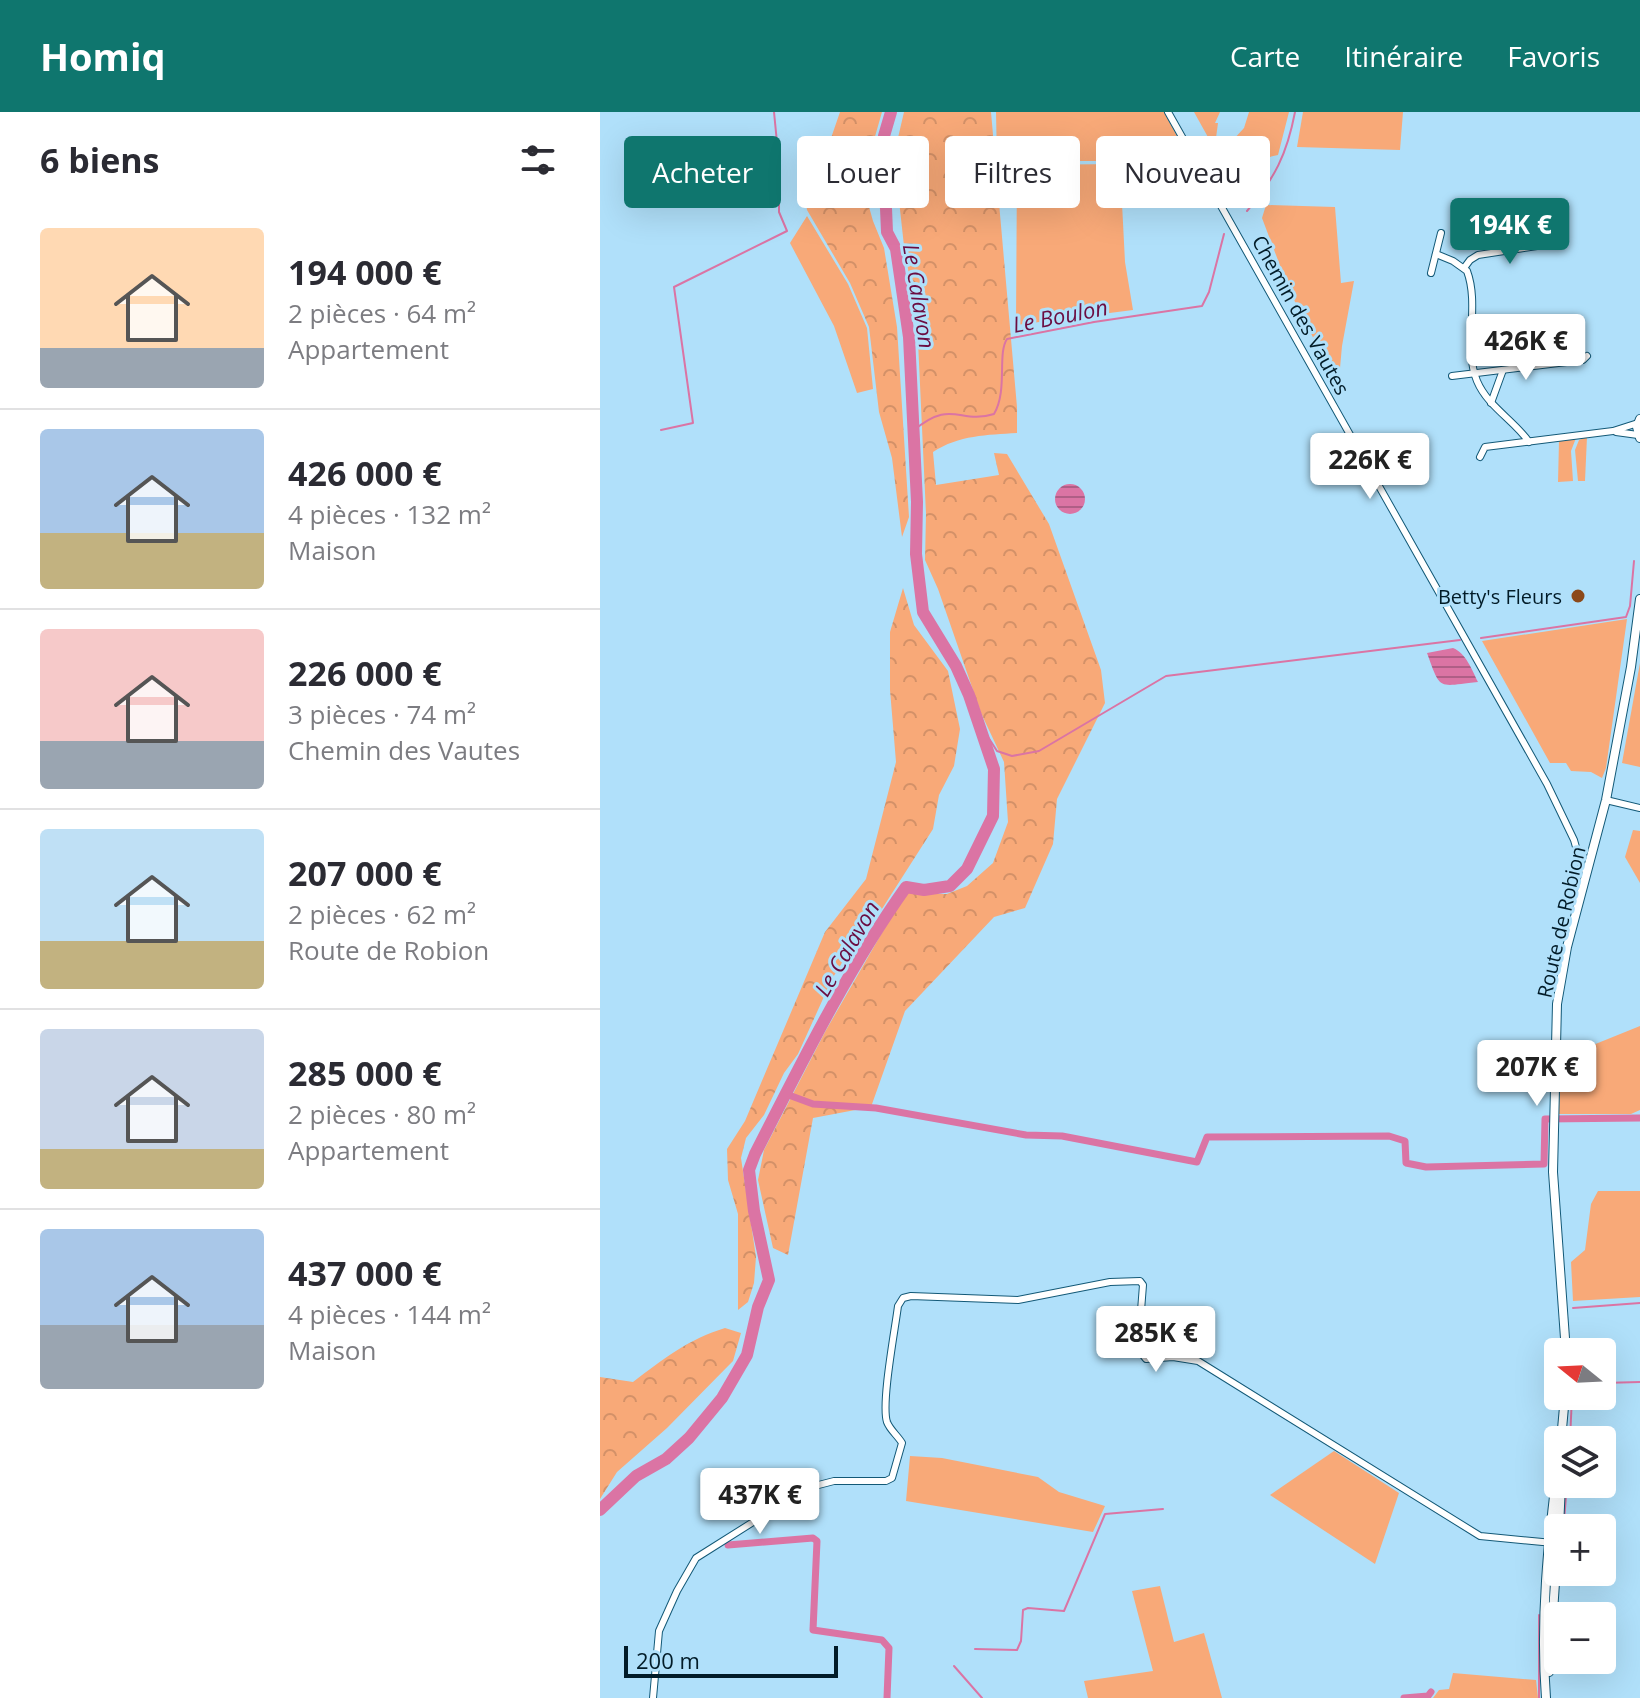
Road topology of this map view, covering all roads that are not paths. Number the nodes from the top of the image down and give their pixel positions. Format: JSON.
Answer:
{"nodes":[{"id":1,"x":1168,"y":112,"type":"edge"},
{"id":2,"x":1441,"y":233,"type":"dead end"},
{"id":3,"x":1544,"y":245,"type":"dead end"},
{"id":4,"x":1436,"y":254,"type":"junction"},
{"id":5,"x":1464,"y":268,"type":"junction"},
{"id":6,"x":1431,"y":273,"type":"dead end"},
{"id":7,"x":1587,"y":356,"type":"dead end"},
{"id":8,"x":1503,"y":370,"type":"junction"},
{"id":9,"x":1475,"y":375,"type":"junction"},
{"id":10,"x":1452,"y":376,"type":"dead end"},
{"id":11,"x":1491,"y":403,"type":"junction"},
{"id":12,"x":1639,"y":421,"type":"edge"},
{"id":13,"x":1613,"y":431,"type":"junction"},
{"id":14,"x":1639,"y":437,"type":"edge"},
{"id":15,"x":1529,"y":442,"type":"junction"},
{"id":16,"x":1480,"y":457,"type":"dead end"},
{"id":17,"x":1640,"y":599,"type":"edge"},
{"id":18,"x":1606,"y":800,"type":"junction"},
{"id":19,"x":1640,"y":808,"type":"edge"},
{"id":20,"x":1587,"y":871,"type":"junction"},
{"id":21,"x":1565,"y":1338,"type":"edge"},
{"id":22,"x":1544,"y":1541,"type":"edge"},
{"id":23,"x":1549,"y":1586,"type":"edge"},
{"id":24,"x":1555,"y":1586,"type":"edge"},
{"id":25,"x":653,"y":1698,"type":"edge"},
{"id":26,"x":1546,"y":1698,"type":"edge"}],
"edges":[{"from":1,"to":20,"type":"street","name":"Chemin des Vautes"},
{"from":2,"to":4,"type":"street"},
{"from":3,"to":5,"type":"street"},
{"from":4,"to":5,"type":"street"},
{"from":4,"to":6,"type":"street"},
{"from":5,"to":9,"type":"street"},
{"from":7,"to":8,"type":"street"},
{"from":8,"to":9,"type":"street"},
{"from":8,"to":11,"type":"street"},
{"from":9,"to":10,"type":"street"},
{"from":9,"to":11,"type":"street"},
{"from":11,"to":15,"type":"street"},
{"from":12,"to":13,"type":"street"},
{"from":12,"to":14,"type":"main road"},
{"from":13,"to":14,"type":"street"},
{"from":13,"to":15,"type":"street"},
{"from":15,"to":16,"type":"street"},
{"from":17,"to":18,"type":"main road","name":"Route de Robion"},
{"from":18,"to":19,"type":"street"},
{"from":18,"to":20,"type":"main road","name":"Route de Robion"},
{"from":20,"to":21,"type":"main road","name":"Route de Robion"},
{"from":22,"to":25,"type":"street"},
{"from":23,"to":26,"type":"main road"},
{"from":24,"to":26,"type":"main road"}]}
